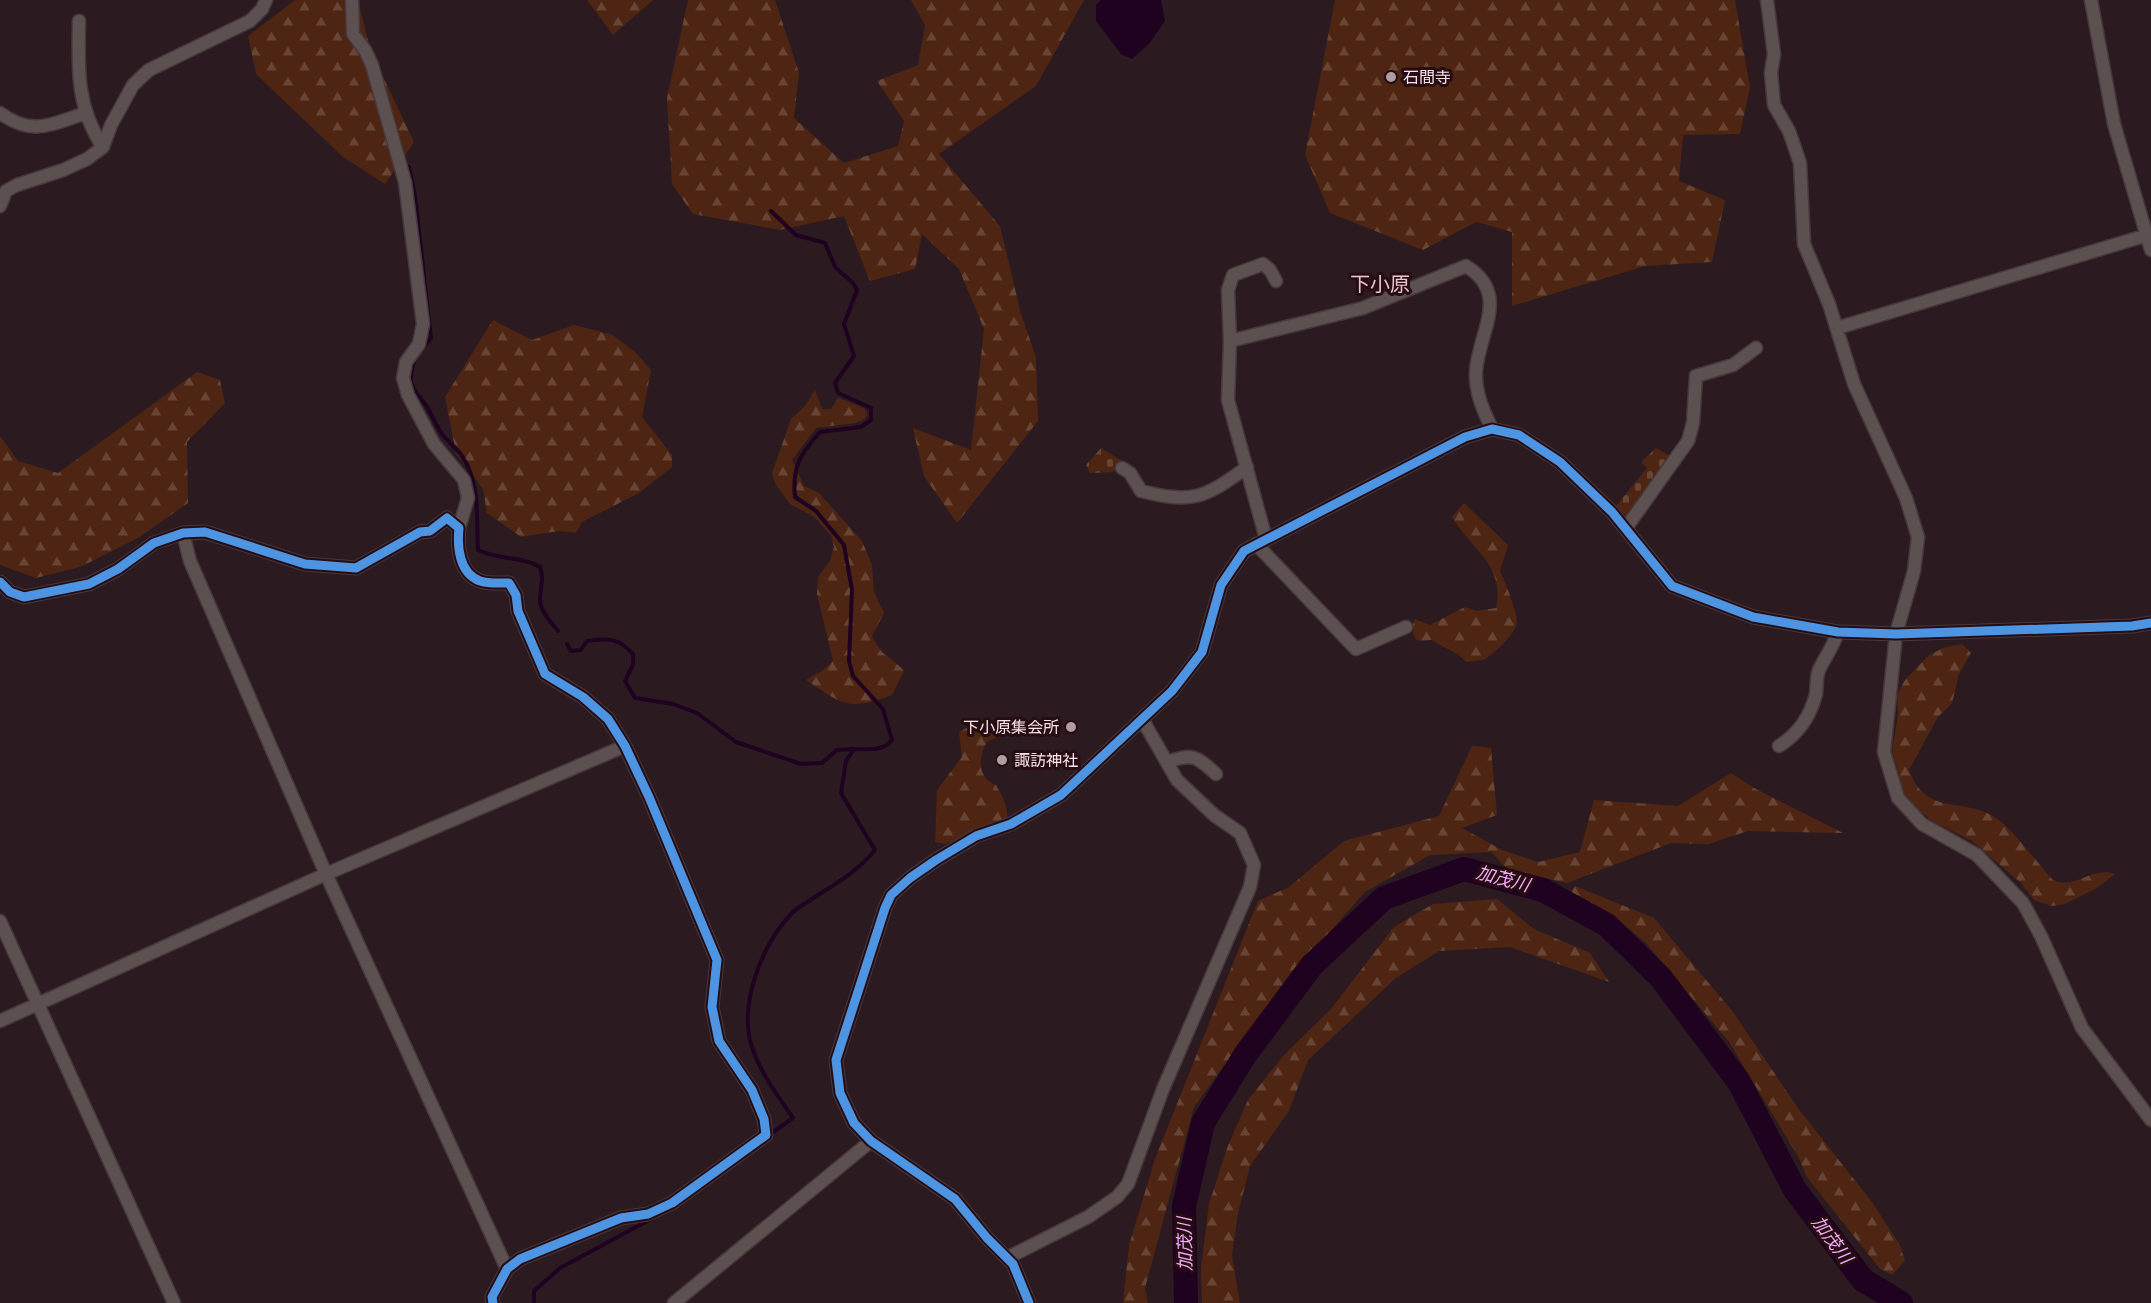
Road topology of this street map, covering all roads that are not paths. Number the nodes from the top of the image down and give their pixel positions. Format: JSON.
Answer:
{"nodes":[{"id":1,"x":266,"y":0,"type":"edge"},
{"id":2,"x":352,"y":0,"type":"edge"},
{"id":3,"x":1767,"y":0,"type":"edge"},
{"id":4,"x":2091,"y":0,"type":"edge"},
{"id":5,"x":79,"y":21,"type":"dead end"},
{"id":6,"x":0,"y":113,"type":"edge"},
{"id":7,"x":86,"y":113,"type":"junction"},
{"id":8,"x":103,"y":147,"type":"junction"},
{"id":9,"x":1,"y":202,"type":"edge"},
{"id":10,"x":2149,"y":234,"type":"edge"},
{"id":11,"x":2151,"y":250,"type":"edge"},
{"id":12,"x":1276,"y":281,"type":"dead end"},
{"id":13,"x":1837,"y":328,"type":"junction"},
{"id":14,"x":1230,"y":341,"type":"junction"},
{"id":15,"x":1756,"y":348,"type":"dead end"},
{"id":16,"x":1492,"y":429,"type":"junction"},
{"id":17,"x":1247,"y":467,"type":"junction"},
{"id":18,"x":1122,"y":468,"type":"dead end"},
{"id":19,"x":459,"y":528,"type":"junction"},
{"id":20,"x":1626,"y":528,"type":"junction"},
{"id":21,"x":183,"y":534,"type":"junction"},
{"id":22,"x":1261,"y":542,"type":"junction"},
{"id":23,"x":0,"y":582,"type":"edge"},
{"id":24,"x":2151,"y":623,"type":"edge"},
{"id":25,"x":1406,"y":627,"type":"dead end"},
{"id":26,"x":1838,"y":632,"type":"junction"},
{"id":27,"x":1896,"y":633,"type":"junction"},
{"id":28,"x":1142,"y":719,"type":"junction"},
{"id":29,"x":625,"y":746,"type":"junction"},
{"id":30,"x":1779,"y":746,"type":"dead end"},
{"id":31,"x":1167,"y":762,"type":"junction"},
{"id":32,"x":1216,"y":774,"type":"dead end"},
{"id":33,"x":326,"y":874,"type":"junction"},
{"id":34,"x":0,"y":921,"type":"edge"},
{"id":35,"x":37,"y":1004,"type":"junction"},
{"id":36,"x":0,"y":1021,"type":"edge"},
{"id":37,"x":2151,"y":1120,"type":"edge"},
{"id":38,"x":871,"y":1141,"type":"junction"},
{"id":39,"x":1007,"y":1258,"type":"junction"},
{"id":40,"x":507,"y":1269,"type":"junction"},
{"id":41,"x":174,"y":1303,"type":"edge"},
{"id":42,"x":493,"y":1303,"type":"edge"},
{"id":43,"x":674,"y":1303,"type":"edge"},
{"id":44,"x":1029,"y":1303,"type":"edge"}],
"edges":[{"from":1,"to":8,"type":"street"},
{"from":2,"to":19,"type":"street"},
{"from":3,"to":13,"type":"street"},
{"from":4,"to":10,"type":"street"},
{"from":5,"to":7,"type":"street"},
{"from":6,"to":7,"type":"street"},
{"from":7,"to":8,"type":"street"},
{"from":8,"to":9,"type":"street"},
{"from":10,"to":11,"type":"street"},
{"from":10,"to":13,"type":"street"},
{"from":12,"to":14,"type":"street"},
{"from":13,"to":27,"type":"street"},
{"from":14,"to":16,"type":"street"},
{"from":14,"to":17,"type":"street"},
{"from":15,"to":20,"type":"street"},
{"from":16,"to":20,"type":"street"},
{"from":16,"to":22,"type":"street"},
{"from":17,"to":18,"type":"street"},
{"from":17,"to":22,"type":"street"},
{"from":19,"to":21,"type":"street"},
{"from":19,"to":29,"type":"street"},
{"from":20,"to":26,"type":"street"},
{"from":21,"to":23,"type":"street"},
{"from":21,"to":33,"type":"street"},
{"from":22,"to":25,"type":"street"},
{"from":22,"to":28,"type":"street"},
{"from":24,"to":27,"type":"street"},
{"from":26,"to":27,"type":"street"},
{"from":26,"to":30,"type":"street"},
{"from":27,"to":37,"type":"street"},
{"from":28,"to":31,"type":"street"},
{"from":28,"to":38,"type":"street"},
{"from":29,"to":33,"type":"street"},
{"from":29,"to":40,"type":"street"},
{"from":31,"to":32,"type":"street"},
{"from":31,"to":39,"type":"street"},
{"from":33,"to":35,"type":"street"},
{"from":33,"to":40,"type":"street"},
{"from":34,"to":35,"type":"street"},
{"from":35,"to":36,"type":"street"},
{"from":35,"to":41,"type":"street"},
{"from":38,"to":39,"type":"street"},
{"from":38,"to":43,"type":"street"},
{"from":39,"to":44,"type":"street"},
{"from":40,"to":42,"type":"street"}]}
